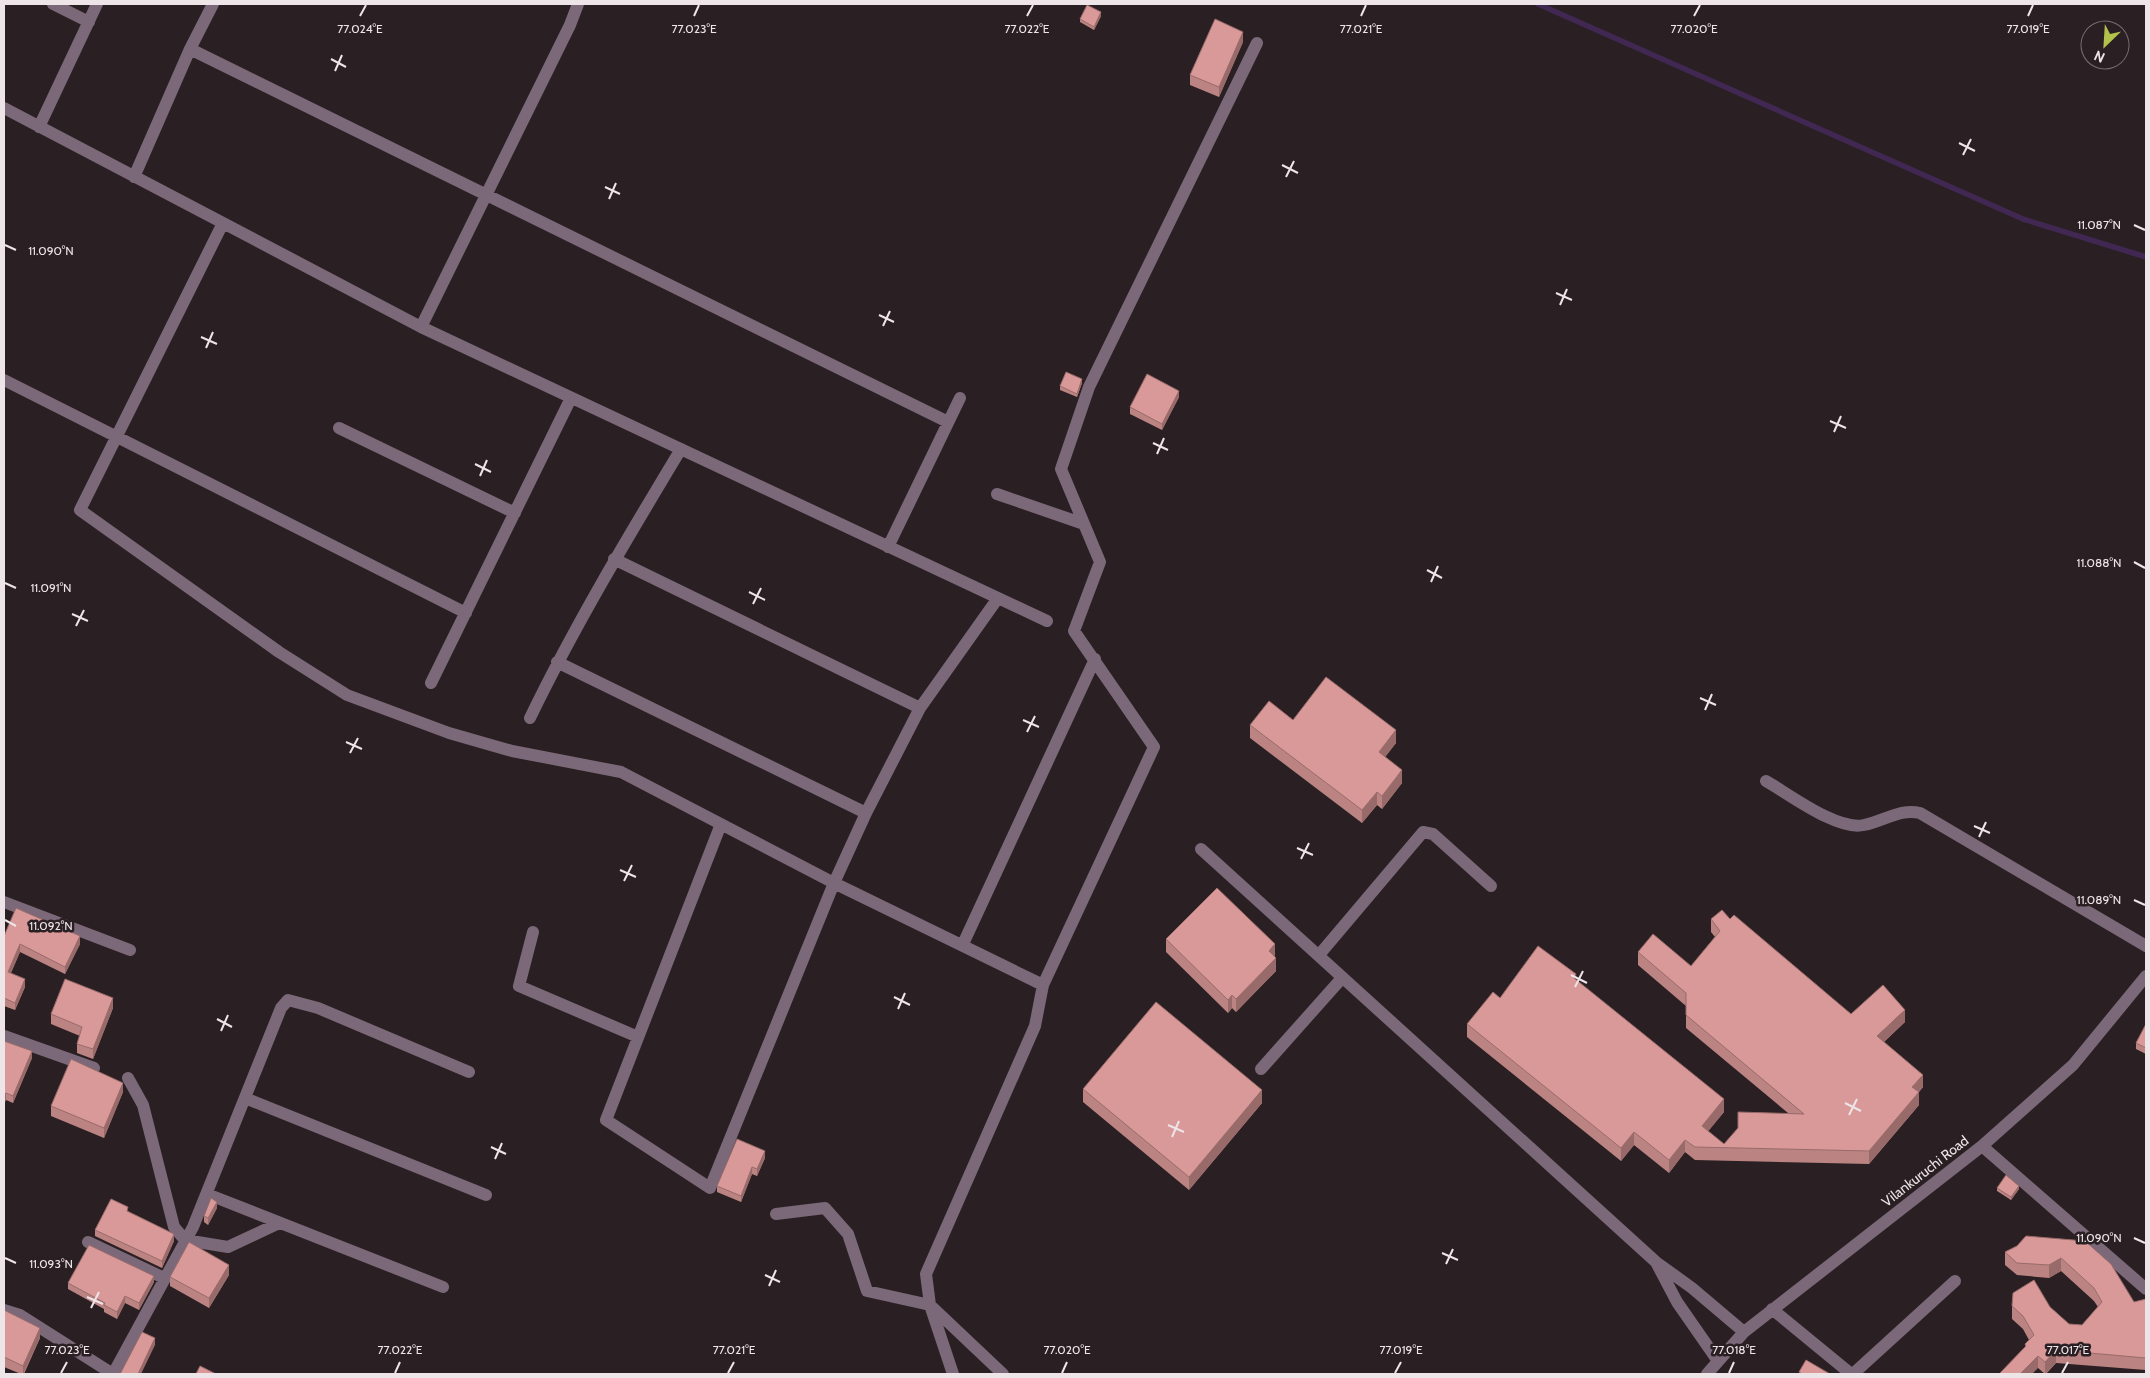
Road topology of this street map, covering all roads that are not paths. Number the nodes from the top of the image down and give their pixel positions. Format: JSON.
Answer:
{"nodes":[{"id":1,"x":53,"y":4,"type":"edge"},
{"id":2,"x":97,"y":4,"type":"edge"},
{"id":3,"x":213,"y":4,"type":"edge"},
{"id":4,"x":578,"y":4,"type":"edge"},
{"id":5,"x":89,"y":22,"type":"junction"},
{"id":6,"x":1257,"y":43,"type":"dead end"},
{"id":7,"x":190,"y":49,"type":"junction"},
{"id":8,"x":4,"y":108,"type":"edge"},
{"id":9,"x":39,"y":127,"type":"junction"},
{"id":10,"x":134,"y":177,"type":"junction"},
{"id":11,"x":486,"y":195,"type":"junction"},
{"id":12,"x":223,"y":223,"type":"junction"},
{"id":13,"x":422,"y":327,"type":"junction"},
{"id":14,"x":4,"y":380,"type":"edge"},
{"id":15,"x":571,"y":398,"type":"junction"},
{"id":16,"x":960,"y":398,"type":"dead end"},
{"id":17,"x":948,"y":422,"type":"junction"},
{"id":18,"x":339,"y":428,"type":"dead end"},
{"id":19,"x":117,"y":437,"type":"junction"},
{"id":20,"x":681,"y":449,"type":"junction"},
{"id":21,"x":997,"y":494,"type":"dead end"},
{"id":22,"x":515,"y":513,"type":"junction"},
{"id":23,"x":1084,"y":524,"type":"junction"},
{"id":24,"x":888,"y":547,"type":"junction"},
{"id":25,"x":614,"y":559,"type":"junction"},
{"id":26,"x":998,"y":598,"type":"junction"},
{"id":27,"x":466,"y":613,"type":"junction"},
{"id":28,"x":1047,"y":622,"type":"dead end"},
{"id":29,"x":1095,"y":659,"type":"junction"},
{"id":30,"x":557,"y":662,"type":"junction"},
{"id":31,"x":431,"y":683,"type":"dead end"},
{"id":32,"x":920,"y":708,"type":"junction"},
{"id":33,"x":530,"y":718,"type":"dead end"},
{"id":34,"x":1766,"y":781,"type":"dead end"},
{"id":35,"x":866,"y":813,"type":"junction"},
{"id":36,"x":721,"y":824,"type":"junction"},
{"id":37,"x":1201,"y":849,"type":"dead end"},
{"id":38,"x":834,"y":883,"type":"junction"},
{"id":39,"x":1491,"y":886,"type":"dead end"},
{"id":40,"x":4,"y":902,"type":"edge"},
{"id":41,"x":533,"y":932,"type":"dead end"},
{"id":42,"x":963,"y":944,"type":"junction"},
{"id":43,"x":2146,"y":946,"type":"edge"},
{"id":44,"x":130,"y":950,"type":"dead end"},
{"id":45,"x":1319,"y":955,"type":"junction"},
{"id":46,"x":2146,"y":976,"type":"edge"},
{"id":47,"x":1342,"y":978,"type":"junction"},
{"id":48,"x":1044,"y":985,"type":"junction"},
{"id":49,"x":4,"y":1036,"type":"edge"},
{"id":50,"x":638,"y":1036,"type":"junction"},
{"id":51,"x":94,"y":1068,"type":"edge"},
{"id":52,"x":1261,"y":1069,"type":"dead end"},
{"id":53,"x":470,"y":1072,"type":"dead end"},
{"id":54,"x":128,"y":1078,"type":"dead end"},
{"id":55,"x":245,"y":1098,"type":"junction"},
{"id":56,"x":1982,"y":1146,"type":"junction"},
{"id":57,"x":207,"y":1194,"type":"junction"},
{"id":58,"x":486,"y":1195,"type":"dead end"},
{"id":59,"x":776,"y":1214,"type":"dead end"},
{"id":60,"x":279,"y":1222,"type":"junction"},
{"id":61,"x":185,"y":1240,"type":"junction"},
{"id":62,"x":88,"y":1242,"type":"dead end"},
{"id":63,"x":1656,"y":1262,"type":"junction"},
{"id":64,"x":164,"y":1278,"type":"junction"},
{"id":65,"x":1955,"y":1281,"type":"dead end"},
{"id":66,"x":443,"y":1288,"type":"dead end"},
{"id":67,"x":2146,"y":1289,"type":"edge"},
{"id":68,"x":930,"y":1305,"type":"junction"},
{"id":69,"x":1772,"y":1309,"type":"junction"},
{"id":70,"x":4,"y":1310,"type":"edge"},
{"id":71,"x":1744,"y":1332,"type":"junction"},
{"id":72,"x":1718,"y":1362,"type":"junction"},
{"id":73,"x":113,"y":1374,"type":"edge"},
{"id":74,"x":953,"y":1374,"type":"edge"},
{"id":75,"x":1003,"y":1374,"type":"edge"},
{"id":76,"x":1708,"y":1374,"type":"edge"},
{"id":77,"x":1852,"y":1374,"type":"edge"}],
"edges":[{"from":1,"to":5,"type":"street"},
{"from":2,"to":5,"type":"street"},
{"from":3,"to":7,"type":"street"},
{"from":4,"to":11,"type":"street"},
{"from":5,"to":9,"type":"street"},
{"from":6,"to":23,"type":"street"},
{"from":7,"to":10,"type":"street"},
{"from":7,"to":11,"type":"street"},
{"from":8,"to":9,"type":"street"},
{"from":9,"to":10,"type":"street"},
{"from":10,"to":12,"type":"street"},
{"from":11,"to":13,"type":"street"},
{"from":11,"to":17,"type":"street"},
{"from":12,"to":13,"type":"street"},
{"from":12,"to":19,"type":"street"},
{"from":13,"to":15,"type":"street"},
{"from":14,"to":19,"type":"street"},
{"from":15,"to":20,"type":"street"},
{"from":15,"to":22,"type":"street"},
{"from":16,"to":17,"type":"street"},
{"from":17,"to":24,"type":"street"},
{"from":18,"to":22,"type":"street"},
{"from":19,"to":27,"type":"street"},
{"from":19,"to":36,"type":"street"},
{"from":20,"to":24,"type":"street"},
{"from":20,"to":25,"type":"street"},
{"from":21,"to":23,"type":"street"},
{"from":22,"to":27,"type":"street"},
{"from":23,"to":29,"type":"street"},
{"from":24,"to":26,"type":"street"},
{"from":25,"to":30,"type":"street"},
{"from":25,"to":32,"type":"street"},
{"from":26,"to":28,"type":"street"},
{"from":26,"to":32,"type":"street"},
{"from":27,"to":31,"type":"street"},
{"from":29,"to":42,"type":"street"},
{"from":29,"to":48,"type":"street"},
{"from":30,"to":33,"type":"street"},
{"from":30,"to":35,"type":"street"},
{"from":32,"to":35,"type":"street"},
{"from":34,"to":43,"type":"street"},
{"from":35,"to":38,"type":"street"},
{"from":36,"to":38,"type":"street"},
{"from":36,"to":50,"type":"street"},
{"from":37,"to":45,"type":"street"},
{"from":38,"to":42,"type":"street"},
{"from":38,"to":50,"type":"street"},
{"from":39,"to":45,"type":"street"},
{"from":40,"to":44,"type":"street"},
{"from":41,"to":50,"type":"street"},
{"from":42,"to":48,"type":"street"},
{"from":45,"to":47,"type":"street"},
{"from":46,"to":56,"type":"street","name":"Vilankuruchi Road"},
{"from":47,"to":52,"type":"street"},
{"from":47,"to":63,"type":"street"},
{"from":48,"to":68,"type":"street"},
{"from":49,"to":51,"type":"street"},
{"from":53,"to":55,"type":"street"},
{"from":54,"to":61,"type":"street"},
{"from":55,"to":57,"type":"street"},
{"from":55,"to":58,"type":"street"},
{"from":56,"to":67,"type":"street"},
{"from":56,"to":69,"type":"street","name":"Vilankuruchi Road"},
{"from":57,"to":60,"type":"street"},
{"from":57,"to":61,"type":"street"},
{"from":59,"to":68,"type":"street"},
{"from":60,"to":61,"type":"street"},
{"from":60,"to":66,"type":"street"},
{"from":61,"to":64,"type":"street"},
{"from":62,"to":64,"type":"street"},
{"from":63,"to":71,"type":"street"},
{"from":63,"to":72,"type":"street"},
{"from":64,"to":73,"type":"street"},
{"from":65,"to":77,"type":"street"},
{"from":68,"to":74,"type":"street"},
{"from":68,"to":75,"type":"street"},
{"from":69,"to":71,"type":"street","name":"Vilankuruchi Road"},
{"from":69,"to":77,"type":"street"},
{"from":70,"to":73,"type":"street"},
{"from":71,"to":72,"type":"street","name":"Vilankuruchi Road"},
{"from":72,"to":76,"type":"street","name":"Vilankuruchi Road"}]}
